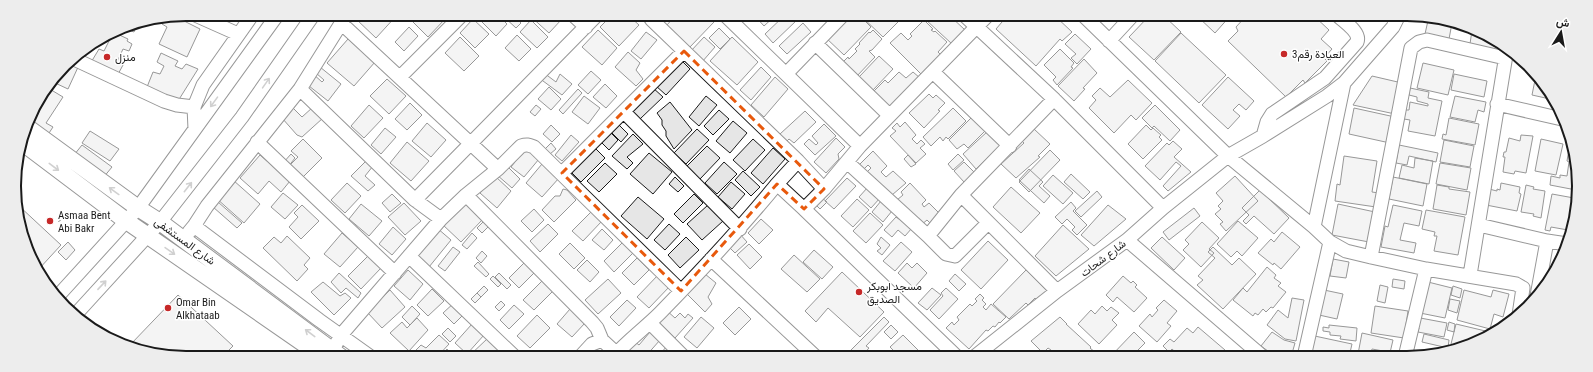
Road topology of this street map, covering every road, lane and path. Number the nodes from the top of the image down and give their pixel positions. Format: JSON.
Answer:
{"nodes":[{"id":1,"x":209,"y":21,"type":"edge"},
{"id":2,"x":248,"y":21,"type":"edge"},
{"id":3,"x":273,"y":21,"type":"edge"},
{"id":4,"x":309,"y":21,"type":"edge"},
{"id":5,"x":343,"y":21,"type":"edge"},
{"id":6,"x":346,"y":21,"type":"edge"},
{"id":7,"x":455,"y":21,"type":"edge"},
{"id":8,"x":580,"y":21,"type":"edge"},
{"id":9,"x":592,"y":21,"type":"edge"},
{"id":10,"x":656,"y":21,"type":"edge"},
{"id":11,"x":731,"y":21,"type":"edge"},
{"id":12,"x":837,"y":21,"type":"edge"},
{"id":13,"x":970,"y":21,"type":"edge"},
{"id":14,"x":982,"y":21,"type":"edge"},
{"id":15,"x":1089,"y":21,"type":"edge"},
{"id":16,"x":1127,"y":21,"type":"edge"},
{"id":17,"x":1344,"y":21,"type":"edge"},
{"id":18,"x":1396,"y":21,"type":"edge"},
{"id":19,"x":586,"y":27,"type":"junction"},
{"id":20,"x":977,"y":27,"type":"junction"},
{"id":21,"x":238,"y":34,"type":"junction"},
{"id":22,"x":1109,"y":41,"type":"junction"},
{"id":23,"x":816,"y":43,"type":"junction"},
{"id":24,"x":684,"y":51,"type":"junction"},
{"id":25,"x":1504,"y":53,"type":"edge"},
{"id":26,"x":1506,"y":54,"type":"edge"},
{"id":27,"x":78,"y":61,"type":"edge"},
{"id":28,"x":933,"y":72,"type":"junction"},
{"id":29,"x":786,"y":74,"type":"junction"},
{"id":30,"x":400,"y":77,"type":"junction"},
{"id":31,"x":1344,"y":83,"type":"junction"},
{"id":32,"x":300,"y":88,"type":"junction"},
{"id":33,"x":1054,"y":99,"type":"junction"},
{"id":34,"x":1497,"y":104,"type":"junction"},
{"id":35,"x":194,"y":108,"type":"junction"},
{"id":36,"x":624,"y":112,"type":"junction"},
{"id":37,"x":889,"y":115,"type":"junction"},
{"id":38,"x":1557,"y":118,"type":"edge"},
{"id":39,"x":195,"y":129,"type":"junction"},
{"id":40,"x":31,"y":130,"type":"edge"},
{"id":41,"x":1264,"y":136,"type":"junction"},
{"id":42,"x":257,"y":142,"type":"junction"},
{"id":43,"x":471,"y":143,"type":"junction"},
{"id":44,"x":26,"y":146,"type":"edge"},
{"id":45,"x":860,"y":146,"type":"junction"},
{"id":46,"x":1010,"y":146,"type":"junction"},
{"id":47,"x":1228,"y":156,"type":"junction"},
{"id":48,"x":798,"y":161,"type":"junction"},
{"id":49,"x":847,"y":162,"type":"junction"},
{"id":50,"x":498,"y":169,"type":"junction"},
{"id":51,"x":562,"y":173,"type":"junction"},
{"id":52,"x":778,"y":184,"type":"junction"},
{"id":53,"x":824,"y":189,"type":"junction"},
{"id":54,"x":466,"y":195,"type":"junction"},
{"id":55,"x":961,"y":195,"type":"junction"},
{"id":56,"x":415,"y":200,"type":"junction"},
{"id":57,"x":138,"y":208,"type":"junction"},
{"id":58,"x":1163,"y":208,"type":"junction"},
{"id":59,"x":804,"y":209,"type":"junction"},
{"id":60,"x":441,"y":219,"type":"junction"},
{"id":61,"x":125,"y":220,"type":"junction"},
{"id":62,"x":160,"y":222,"type":"junction"},
{"id":63,"x":988,"y":223,"type":"junction"},
{"id":64,"x":1479,"y":225,"type":"junction"},
{"id":65,"x":194,"y":226,"type":"junction"},
{"id":66,"x":1314,"y":227,"type":"junction"},
{"id":67,"x":740,"y":229,"type":"junction"},
{"id":68,"x":148,"y":236,"type":"junction"},
{"id":69,"x":928,"y":236,"type":"junction"},
{"id":70,"x":183,"y":240,"type":"junction"},
{"id":71,"x":1127,"y":240,"type":"junction"},
{"id":72,"x":1547,"y":240,"type":"junction"},
{"id":73,"x":1330,"y":242,"type":"junction"},
{"id":74,"x":1561,"y":243,"type":"edge"},
{"id":75,"x":409,"y":256,"type":"junction"},
{"id":76,"x":1371,"y":257,"type":"junction"},
{"id":77,"x":711,"y":259,"type":"junction"},
{"id":78,"x":1426,"y":269,"type":"junction"},
{"id":79,"x":396,"y":273,"type":"junction"},
{"id":80,"x":1470,"y":275,"type":"junction"},
{"id":81,"x":1539,"y":285,"type":"edge"},
{"id":82,"x":681,"y":291,"type":"junction"},
{"id":83,"x":1057,"y":291,"type":"junction"},
{"id":84,"x":60,"y":293,"type":"edge"},
{"id":85,"x":1520,"y":306,"type":"edge"},
{"id":86,"x":79,"y":311,"type":"edge"},
{"id":87,"x":650,"y":323,"type":"junction"},
{"id":88,"x":341,"y":335,"type":"junction"},
{"id":89,"x":602,"y":340,"type":"junction"},
{"id":90,"x":326,"y":351,"type":"edge"},
{"id":91,"x":327,"y":351,"type":"edge"},
{"id":92,"x":334,"y":351,"type":"edge"},
{"id":93,"x":364,"y":351,"type":"edge"},
{"id":94,"x":510,"y":351,"type":"edge"},
{"id":95,"x":585,"y":351,"type":"edge"},
{"id":96,"x":612,"y":351,"type":"edge"},
{"id":97,"x":619,"y":351,"type":"edge"},
{"id":98,"x":679,"y":351,"type":"edge"},
{"id":99,"x":811,"y":351,"type":"edge"},
{"id":100,"x":952,"y":351,"type":"edge"},
{"id":101,"x":980,"y":351,"type":"edge"},
{"id":102,"x":1258,"y":351,"type":"edge"},
{"id":103,"x":1305,"y":351,"type":"edge"},
{"id":104,"x":1406,"y":351,"type":"edge"}],
"edges":[{"from":1,"to":21,"type":"street"},
{"from":2,"to":21,"type":"street"},
{"from":3,"to":39,"type":"street","one_way":true},
{"from":62,"to":4,"type":"street","one_way":true},
{"from":5,"to":32,"type":"street"},
{"from":6,"to":30,"type":"street"},
{"from":7,"to":30,"type":"street"},
{"from":8,"to":19,"type":"street"},
{"from":9,"to":19,"type":"street"},
{"from":10,"to":24,"type":"street"},
{"from":11,"to":29,"type":"street"},
{"from":12,"to":23,"type":"street"},
{"from":13,"to":20,"type":"street"},
{"from":14,"to":20,"type":"street"},
{"from":15,"to":22,"type":"street"},
{"from":16,"to":22,"type":"street"},
{"from":17,"to":41,"type":"street"},
{"from":18,"to":31,"type":"street","name":"شارع شحات"},
{"from":19,"to":43,"type":"street"},
{"from":20,"to":28,"type":"street"},
{"from":20,"to":33,"type":"street"},
{"from":21,"to":35,"type":"street"},
{"from":22,"to":47,"type":"street"},
{"from":23,"to":29,"type":"street"},
{"from":23,"to":37,"type":"street"},
{"from":24,"to":36,"type":"street"},
{"from":24,"to":48,"type":"street"},
{"from":25,"to":76,"type":"street"},
{"from":26,"to":34,"type":"street"},
{"from":27,"to":35,"type":"street"},
{"from":28,"to":37,"type":"street"},
{"from":28,"to":46,"type":"street"},
{"from":29,"to":45,"type":"street"},
{"from":30,"to":43,"type":"street"},
{"from":31,"to":41,"type":"street","name":"شارع شحات"},
{"from":31,"to":66,"type":"street"},
{"from":32,"to":42,"type":"street"},
{"from":32,"to":56,"type":"street"},
{"from":33,"to":46,"type":"street"},
{"from":33,"to":58,"type":"street"},
{"from":34,"to":38,"type":"street"},
{"from":34,"to":64,"type":"street"},
{"from":35,"to":39,"type":"street"},
{"from":36,"to":51,"type":"street"},
{"from":36,"to":67,"type":"street"},
{"from":37,"to":45,"type":"street"},
{"from":39,"to":57,"type":"street"},
{"from":57,"to":40,"type":"main road","name":"شارع المستشفى","one_way":true},
{"from":41,"to":47,"type":"street","name":"شارع شحات"},
{"from":42,"to":65,"type":"street"},
{"from":42,"to":79,"type":"street"},
{"from":43,"to":50,"type":"street"},
{"from":43,"to":56,"type":"street"},
{"from":44,"to":61,"type":"main road","name":"شارع المستشفى","one_way":true},
{"from":45,"to":49,"type":"street"},
{"from":46,"to":55,"type":"street"},
{"from":47,"to":58,"type":"street","name":"شارع شحات"},
{"from":47,"to":66,"type":"street"},
{"from":48,"to":52,"type":"street"},
{"from":48,"to":53,"type":"street"},
{"from":49,"to":53,"type":"street"},
{"from":49,"to":69,"type":"street"},
{"from":50,"to":51,"type":"street"},
{"from":50,"to":54,"type":"street"},
{"from":51,"to":82,"type":"street"},
{"from":52,"to":59,"type":"street"},
{"from":52,"to":67,"type":"street"},
{"from":53,"to":59,"type":"street"},
{"from":54,"to":60,"type":"street"},
{"from":54,"to":89,"type":"street"},
{"from":55,"to":63,"type":"street"},
{"from":55,"to":69,"type":"street"},
{"from":56,"to":60,"type":"street"},
{"from":57,"to":61,"type":"street"},
{"from":57,"to":62,"type":"main road","name":"شارع المستشفى"},
{"from":58,"to":71,"type":"street","name":"شارع شحات"},
{"from":59,"to":100,"type":"street"},
{"from":60,"to":75,"type":"street"},
{"from":61,"to":68,"type":"main road","name":"شارع المستشفى"},
{"from":61,"to":84,"type":"street"},
{"from":62,"to":68,"type":"street"},
{"from":62,"to":70,"type":"main road","name":"شارع المستشفى"},
{"from":63,"to":69,"type":"street"},
{"from":63,"to":83,"type":"street"},
{"from":64,"to":72,"type":"street"},
{"from":64,"to":80,"type":"street"},
{"from":65,"to":70,"type":"street"},
{"from":65,"to":88,"type":"street"},
{"from":66,"to":73,"type":"street"},
{"from":67,"to":77,"type":"street"},
{"from":86,"to":68,"type":"street","one_way":true},
{"from":68,"to":90,"type":"main road","name":"شارع المستشفى","one_way":true},
{"from":91,"to":70,"type":"main road","name":"شارع المستشفى","one_way":true},
{"from":71,"to":83,"type":"street","name":"شارع شحات"},
{"from":71,"to":102,"type":"street"},
{"from":72,"to":74,"type":"street"},
{"from":72,"to":81,"type":"street"},
{"from":73,"to":76,"type":"street"},
{"from":73,"to":103,"type":"street"},
{"from":75,"to":79,"type":"street"},
{"from":75,"to":94,"type":"street"},
{"from":76,"to":78,"type":"street"},
{"from":77,"to":82,"type":"street"},
{"from":77,"to":99,"type":"street"},
{"from":78,"to":80,"type":"street"},
{"from":78,"to":104,"type":"street"},
{"from":79,"to":88,"type":"street"},
{"from":80,"to":85,"type":"street"},
{"from":82,"to":87,"type":"street"},
{"from":83,"to":101,"type":"street","name":"شارع شحات"},
{"from":87,"to":97,"type":"street"},
{"from":87,"to":98,"type":"street"},
{"from":88,"to":92,"type":"street"},
{"from":88,"to":93,"type":"street"},
{"from":89,"to":95,"type":"street"},
{"from":89,"to":96,"type":"street"}]}
